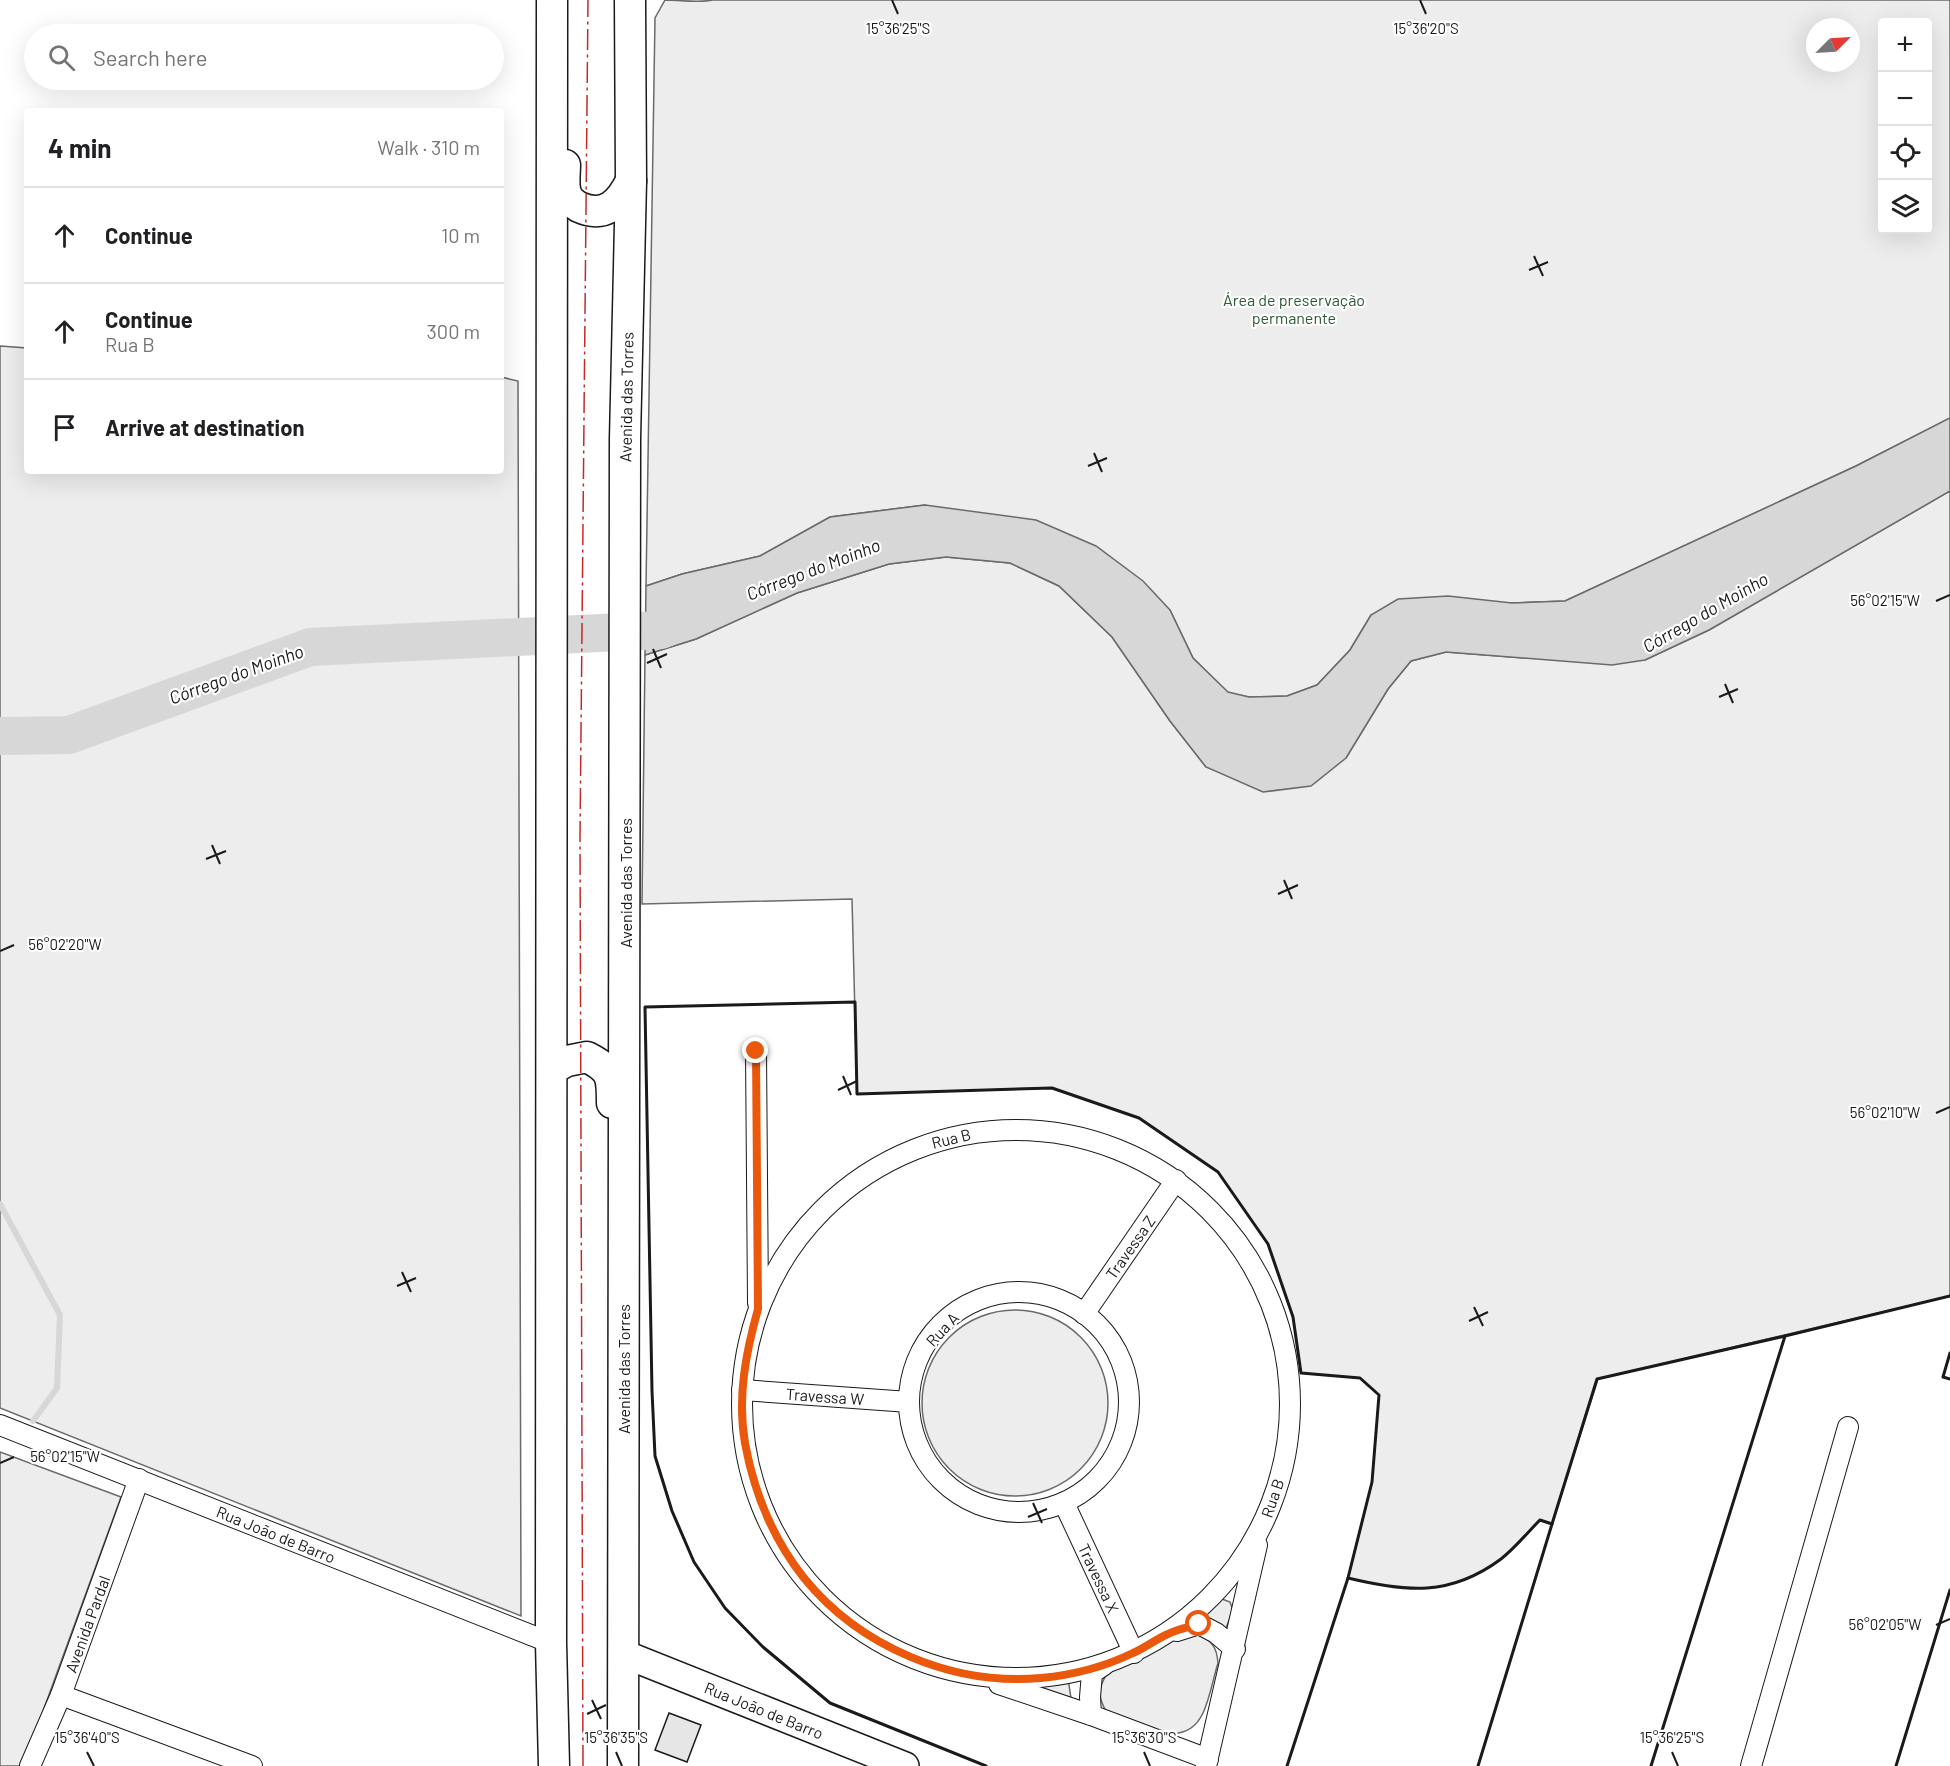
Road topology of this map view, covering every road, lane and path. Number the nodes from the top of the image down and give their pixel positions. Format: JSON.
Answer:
{"nodes":[{"id":1,"x":552,"y":0,"type":"edge"},
{"id":2,"x":561,"y":0,"type":"edge"},
{"id":3,"x":630,"y":0,"type":"edge"},
{"id":4,"x":631,"y":180,"type":"junction"},
{"id":5,"x":756,"y":1051,"type":"dead end"},
{"id":6,"x":552,"y":1069,"type":"junction"},
{"id":7,"x":1176,"y":1180,"type":"junction"},
{"id":8,"x":758,"y":1309,"type":"junction"},
{"id":9,"x":1084,"y":1314,"type":"junction"},
{"id":10,"x":622,"y":1345,"type":"junction"},
{"id":11,"x":742,"y":1390,"type":"junction"},
{"id":12,"x":909,"y":1402,"type":"junction"},
{"id":13,"x":0,"y":1425,"type":"edge"},
{"id":14,"x":1848,"y":1427,"type":"dead end"},
{"id":15,"x":139,"y":1479,"type":"junction"},
{"id":16,"x":1064,"y":1503,"type":"junction"},
{"id":17,"x":1260,"y":1530,"type":"junction"},
{"id":18,"x":1169,"y":1633,"type":"junction"},
{"id":19,"x":551,"y":1643,"type":"junction"},
{"id":20,"x":1235,"y":1649,"type":"junction"},
{"id":21,"x":1134,"y":1653,"type":"junction"},
{"id":22,"x":624,"y":1654,"type":"junction"},
{"id":23,"x":1104,"y":1665,"type":"junction"},
{"id":24,"x":977,"y":1676,"type":"junction"},
{"id":25,"x":61,"y":1695,"type":"junction"},
{"id":26,"x":1091,"y":1715,"type":"junction"},
{"id":27,"x":1207,"y":1762,"type":"edge"},
{"id":28,"x":30,"y":1766,"type":"edge"},
{"id":29,"x":252,"y":1766,"type":"edge"},
{"id":30,"x":554,"y":1766,"type":"edge"},
{"id":31,"x":623,"y":1766,"type":"edge"},
{"id":32,"x":905,"y":1766,"type":"edge"},
{"id":33,"x":1750,"y":1766,"type":"edge"}],
"edges":[{"from":1,"to":6,"type":"main road"},
{"from":2,"to":4,"type":"main road"},
{"from":3,"to":4,"type":"main road","name":"Avenida das Torres"},
{"from":4,"to":10,"type":"main road","name":"Avenida das Torres"},
{"from":5,"to":8,"type":"street","name":"Rua B"},
{"from":6,"to":10,"type":"main road"},
{"from":6,"to":19,"type":"main road"},
{"from":7,"to":8,"type":"street","name":"Rua B"},
{"from":7,"to":9,"type":"street","name":"Travessa Z"},
{"from":7,"to":17,"type":"street","name":"Rua B"},
{"from":8,"to":11,"type":"street","name":"Rua B"},
{"from":9,"to":12,"type":"street","name":"Rua A"},
{"from":9,"to":16,"type":"street","name":"Rua A"},
{"from":10,"to":22,"type":"main road","name":"Avenida das Torres"},
{"from":11,"to":12,"type":"street","name":"Travessa W"},
{"from":11,"to":24,"type":"street","name":"Rua B"},
{"from":12,"to":16,"type":"street","name":"Rua A"},
{"from":13,"to":15,"type":"street","name":"Rua João de Barro"},
{"from":14,"to":33,"type":"street"},
{"from":15,"to":19,"type":"street","name":"Rua João de Barro"},
{"from":15,"to":25,"type":"street","name":"Avenida Pardal"},
{"from":16,"to":21,"type":"street","name":"Travessa X"},
{"from":17,"to":18,"type":"street","name":"Rua B"},
{"from":17,"to":20,"type":"street"},
{"from":18,"to":20,"type":"street"},
{"from":18,"to":21,"type":"street","name":"Rua B"},
{"from":19,"to":30,"type":"main road"},
{"from":20,"to":27,"type":"street"},
{"from":21,"to":23,"type":"street","name":"Rua B"},
{"from":22,"to":31,"type":"main road","name":"Avenida das Torres"},
{"from":22,"to":32,"type":"street","name":"Rua João de Barro"},
{"from":23,"to":24,"type":"street","name":"Rua B"},
{"from":23,"to":26,"type":"street"},
{"from":24,"to":26,"type":"street"},
{"from":25,"to":28,"type":"street","name":"Avenida Pardal"},
{"from":25,"to":29,"type":"street"},
{"from":26,"to":27,"type":"street"}]}
